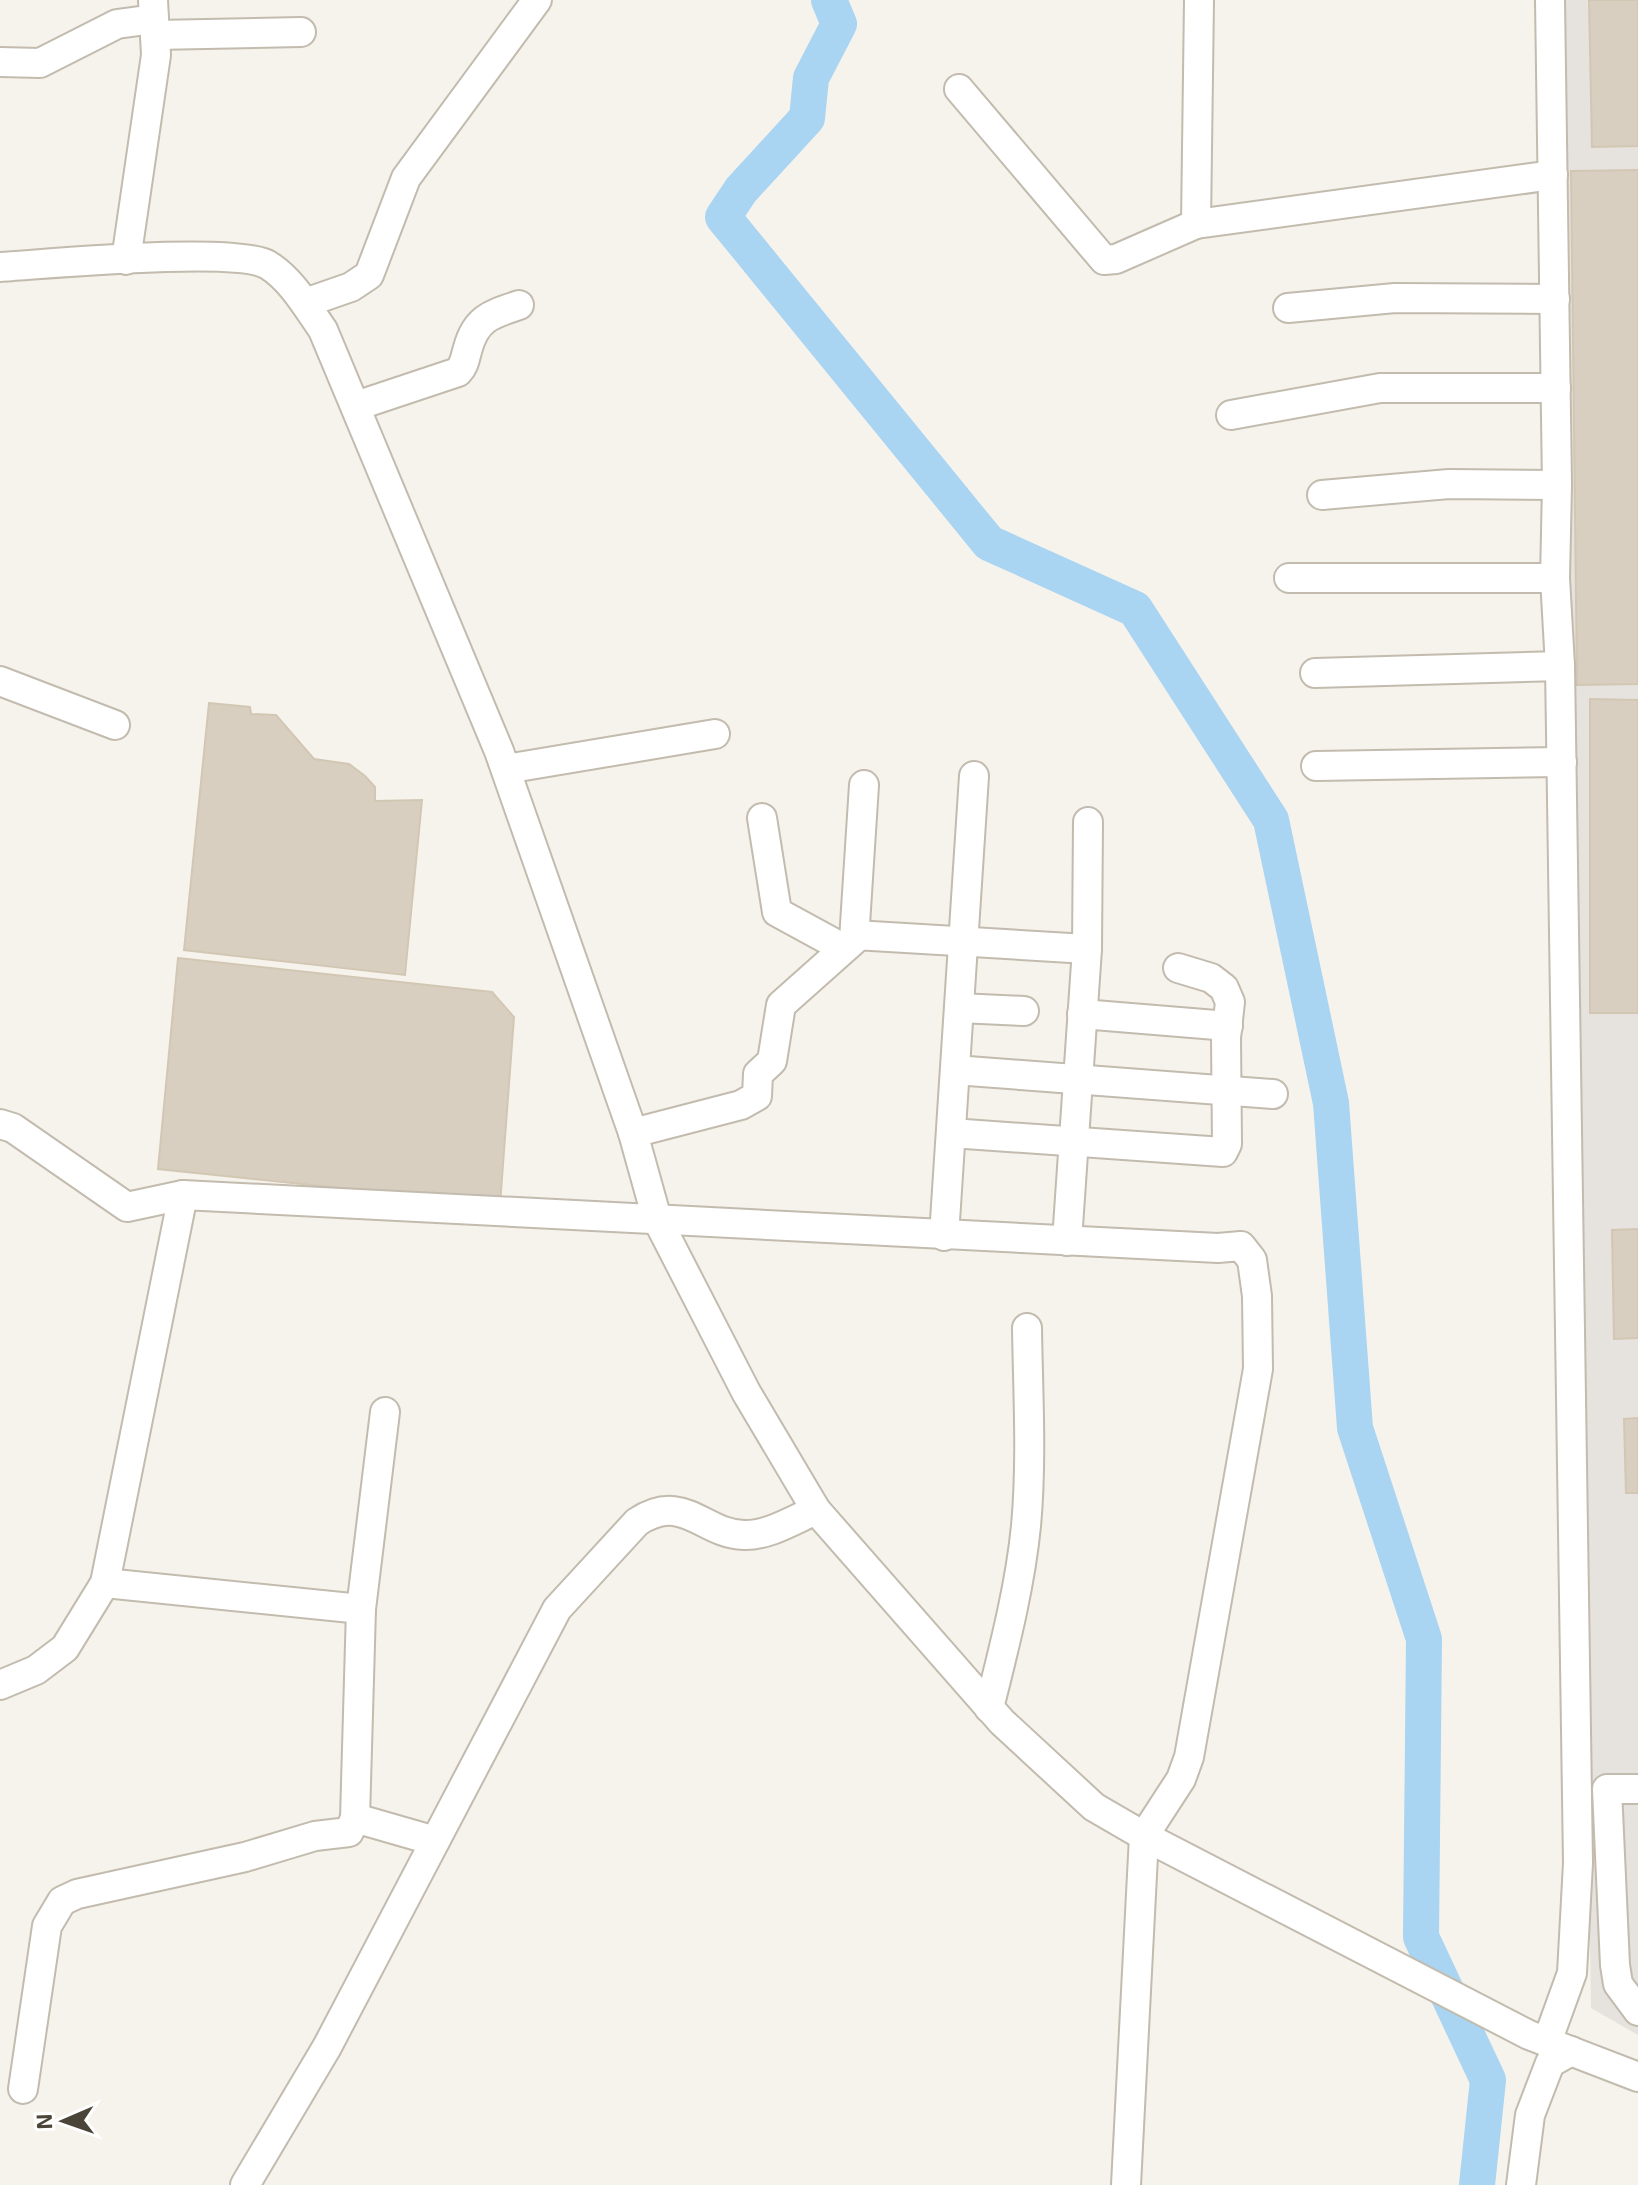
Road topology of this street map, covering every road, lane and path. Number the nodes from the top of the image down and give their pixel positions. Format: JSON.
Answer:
{"nodes":[{"id":1,"x":537,"y":0,"type":"edge"},
{"id":2,"x":1199,"y":0,"type":"edge"},
{"id":3,"x":1550,"y":0,"type":"edge"},
{"id":4,"x":154,"y":18,"type":"edge"},
{"id":5,"x":301,"y":32,"type":"dead end"},
{"id":6,"x":0,"y":62,"type":"edge"},
{"id":7,"x":959,"y":89,"type":"dead end"},
{"id":8,"x":1553,"y":175,"type":"junction"},
{"id":9,"x":1196,"y":224,"type":"junction"},
{"id":10,"x":126,"y":260,"type":"junction"},
{"id":11,"x":0,"y":267,"type":"edge"},
{"id":12,"x":1555,"y":299,"type":"junction"},
{"id":13,"x":305,"y":303,"type":"junction"},
{"id":14,"x":519,"y":305,"type":"dead end"},
{"id":15,"x":1288,"y":308,"type":"dead end"},
{"id":16,"x":1556,"y":388,"type":"junction"},
{"id":17,"x":356,"y":406,"type":"junction"},
{"id":18,"x":1231,"y":415,"type":"dead end"},
{"id":19,"x":1557,"y":485,"type":"junction"},
{"id":20,"x":1322,"y":495,"type":"dead end"},
{"id":21,"x":1289,"y":578,"type":"dead end"},
{"id":22,"x":1555,"y":578,"type":"junction"},
{"id":23,"x":1560,"y":666,"type":"junction"},
{"id":24,"x":1315,"y":673,"type":"dead end"},
{"id":25,"x":0,"y":681,"type":"edge"},
{"id":26,"x":115,"y":725,"type":"dead end"},
{"id":27,"x":715,"y":734,"type":"dead end"},
{"id":28,"x":1562,"y":762,"type":"junction"},
{"id":29,"x":1316,"y":766,"type":"dead end"},
{"id":30,"x":506,"y":769,"type":"junction"},
{"id":31,"x":974,"y":776,"type":"dead end"},
{"id":32,"x":864,"y":785,"type":"dead end"},
{"id":33,"x":762,"y":818,"type":"dead end"},
{"id":34,"x":1088,"y":822,"type":"dead end"},
{"id":35,"x":849,"y":941,"type":"junction"},
{"id":36,"x":963,"y":943,"type":"junction"},
{"id":37,"x":1087,"y":949,"type":"junction"},
{"id":38,"x":1178,"y":968,"type":"dead end"},
{"id":39,"x":959,"y":1008,"type":"junction"},
{"id":40,"x":1024,"y":1011,"type":"dead end"},
{"id":41,"x":1082,"y":1014,"type":"junction"},
{"id":42,"x":1228,"y":1026,"type":"junction"},
{"id":43,"x":955,"y":1070,"type":"junction"},
{"id":44,"x":1078,"y":1079,"type":"junction"},
{"id":45,"x":1225,"y":1090,"type":"junction"},
{"id":46,"x":1273,"y":1094,"type":"dead end"},
{"id":47,"x":0,"y":1124,"type":"edge"},
{"id":48,"x":633,"y":1133,"type":"junction"},
{"id":49,"x":951,"y":1133,"type":"junction"},
{"id":50,"x":1074,"y":1141,"type":"junction"},
{"id":51,"x":183,"y":1195,"type":"junction"},
{"id":52,"x":657,"y":1219,"type":"junction"},
{"id":53,"x":944,"y":1236,"type":"junction"},
{"id":54,"x":1067,"y":1241,"type":"junction"},
{"id":55,"x":1027,"y":1328,"type":"dead end"},
{"id":56,"x":385,"y":1412,"type":"dead end"},
{"id":57,"x":816,"y":1510,"type":"junction"},
{"id":58,"x":105,"y":1583,"type":"junction"},
{"id":59,"x":361,"y":1609,"type":"junction"},
{"id":60,"x":0,"y":1685,"type":"edge"},
{"id":61,"x":989,"y":1708,"type":"junction"},
{"id":62,"x":1638,"y":1789,"type":"edge"},
{"id":63,"x":355,"y":1818,"type":"junction"},
{"id":64,"x":1144,"y":1836,"type":"junction"},
{"id":65,"x":435,"y":1841,"type":"junction"},
{"id":66,"x":1638,"y":2011,"type":"edge"},
{"id":67,"x":1549,"y":2043,"type":"junction"},
{"id":68,"x":1638,"y":2077,"type":"edge"},
{"id":69,"x":23,"y":2089,"type":"dead end"},
{"id":70,"x":245,"y":2185,"type":"edge"},
{"id":71,"x":1126,"y":2185,"type":"edge"},
{"id":72,"x":1521,"y":2185,"type":"edge"}],
"edges":[{"from":1,"to":13,"type":"street"},
{"from":2,"to":9,"type":"street"},
{"from":3,"to":8,"type":"street"},
{"from":4,"to":5,"type":"street"},
{"from":4,"to":6,"type":"street"},
{"from":4,"to":10,"type":"street"},
{"from":7,"to":9,"type":"street"},
{"from":8,"to":9,"type":"street"},
{"from":8,"to":12,"type":"street"},
{"from":10,"to":11,"type":"street"},
{"from":10,"to":13,"type":"street"},
{"from":12,"to":15,"type":"street"},
{"from":12,"to":16,"type":"street"},
{"from":13,"to":17,"type":"street"},
{"from":14,"to":17,"type":"street"},
{"from":16,"to":18,"type":"street"},
{"from":16,"to":19,"type":"street"},
{"from":17,"to":30,"type":"street"},
{"from":19,"to":20,"type":"street"},
{"from":19,"to":22,"type":"street"},
{"from":21,"to":22,"type":"street"},
{"from":22,"to":23,"type":"street"},
{"from":23,"to":24,"type":"street"},
{"from":23,"to":28,"type":"street"},
{"from":25,"to":26,"type":"street"},
{"from":27,"to":30,"type":"street"},
{"from":28,"to":29,"type":"street"},
{"from":28,"to":67,"type":"street"},
{"from":30,"to":48,"type":"street"},
{"from":31,"to":36,"type":"street"},
{"from":32,"to":35,"type":"street"},
{"from":33,"to":35,"type":"street"},
{"from":34,"to":37,"type":"street"},
{"from":35,"to":36,"type":"street"},
{"from":35,"to":48,"type":"street"},
{"from":36,"to":37,"type":"street"},
{"from":36,"to":39,"type":"street"},
{"from":37,"to":41,"type":"street"},
{"from":38,"to":42,"type":"street"},
{"from":39,"to":40,"type":"street"},
{"from":39,"to":43,"type":"street"},
{"from":41,"to":42,"type":"street"},
{"from":41,"to":44,"type":"street"},
{"from":42,"to":45,"type":"street"},
{"from":43,"to":44,"type":"street"},
{"from":43,"to":49,"type":"street"},
{"from":44,"to":45,"type":"street"},
{"from":44,"to":50,"type":"street"},
{"from":45,"to":46,"type":"street"},
{"from":45,"to":50,"type":"street"},
{"from":47,"to":51,"type":"street"},
{"from":48,"to":52,"type":"street"},
{"from":49,"to":50,"type":"street"},
{"from":49,"to":53,"type":"street"},
{"from":50,"to":54,"type":"street"},
{"from":51,"to":52,"type":"street"},
{"from":51,"to":58,"type":"street"},
{"from":52,"to":53,"type":"street"},
{"from":52,"to":57,"type":"street"},
{"from":53,"to":54,"type":"street"},
{"from":54,"to":64,"type":"street"},
{"from":55,"to":61,"type":"street"},
{"from":56,"to":59,"type":"street"},
{"from":57,"to":61,"type":"street"},
{"from":57,"to":65,"type":"street"},
{"from":58,"to":59,"type":"street"},
{"from":58,"to":60,"type":"street"},
{"from":59,"to":63,"type":"street"},
{"from":61,"to":64,"type":"street"},
{"from":62,"to":66,"type":"street"},
{"from":63,"to":65,"type":"street"},
{"from":63,"to":69,"type":"street"},
{"from":64,"to":67,"type":"street"},
{"from":64,"to":71,"type":"street"},
{"from":65,"to":70,"type":"street"},
{"from":67,"to":68,"type":"street"},
{"from":67,"to":72,"type":"street"}]}
